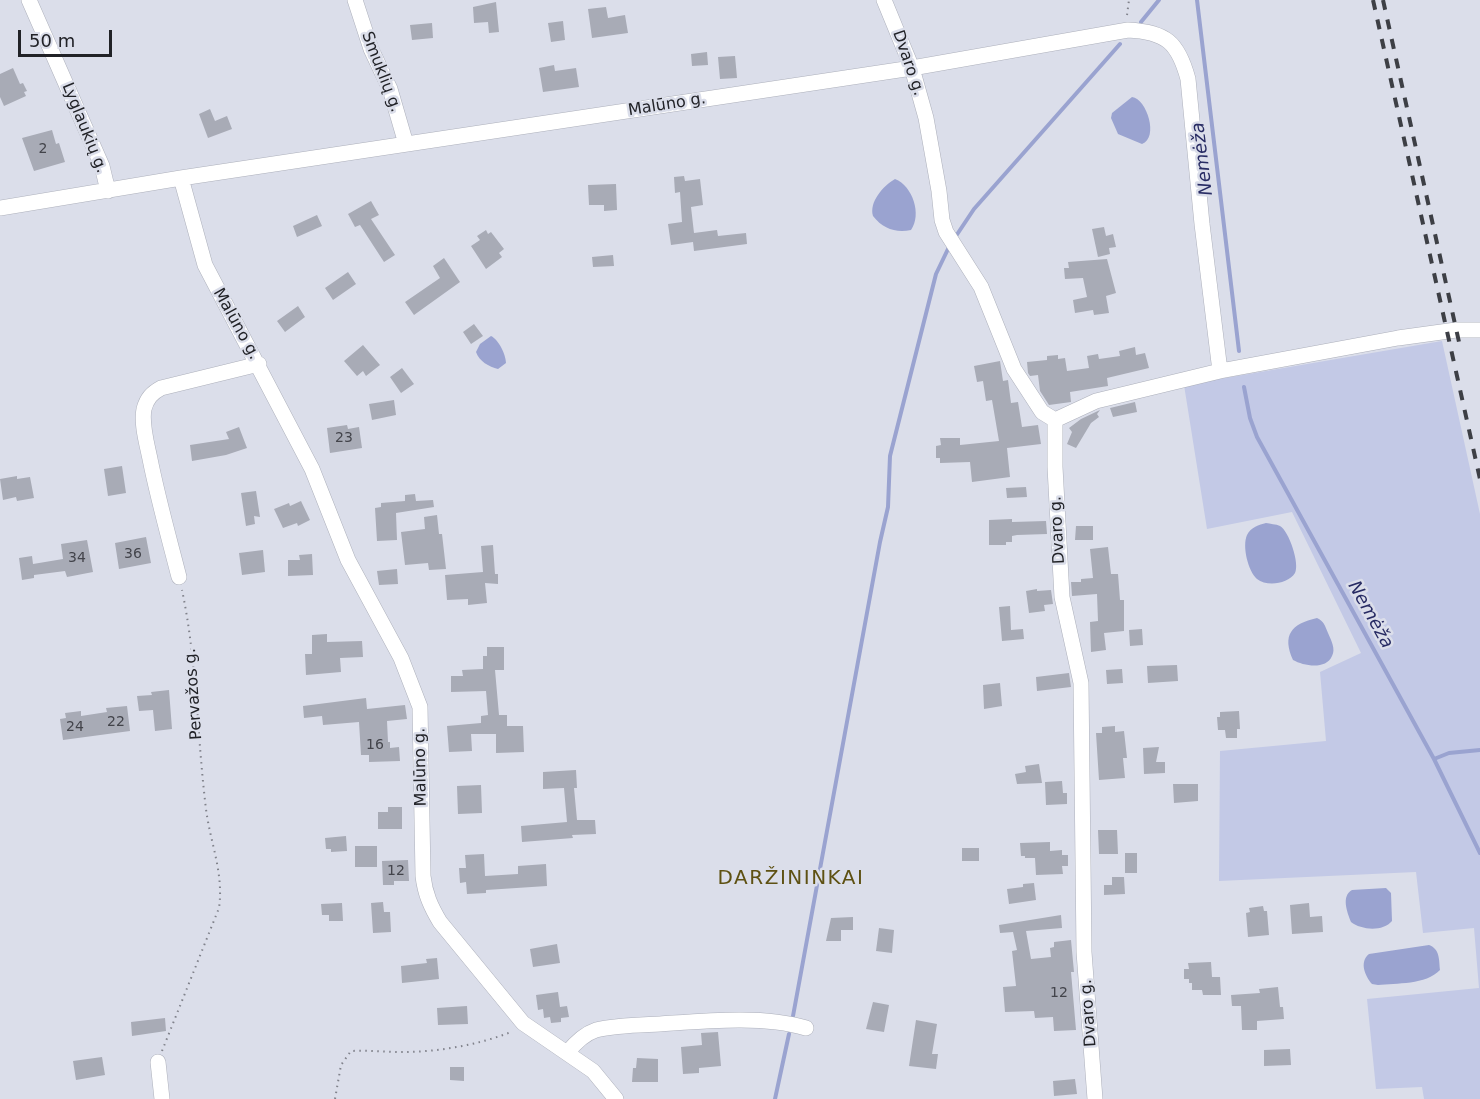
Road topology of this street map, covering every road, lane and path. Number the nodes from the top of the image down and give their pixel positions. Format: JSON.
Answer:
{"nodes":[{"id":1,"x":29,"y":0,"type":"edge"},
{"id":2,"x":355,"y":0,"type":"edge"},
{"id":3,"x":884,"y":0,"type":"edge"},
{"id":4,"x":912,"y":68,"type":"junction"},
{"id":5,"x":406,"y":144,"type":"junction"},
{"id":6,"x":181,"y":178,"type":"junction"},
{"id":7,"x":108,"y":191,"type":"junction"},
{"id":8,"x":0,"y":208,"type":"edge"},
{"id":9,"x":1480,"y":330,"type":"edge"},
{"id":10,"x":259,"y":364,"type":"junction"},
{"id":11,"x":1220,"y":371,"type":"junction"},
{"id":12,"x":1055,"y":420,"type":"junction"},
{"id":13,"x":179,"y":577,"type":"joint"},
{"id":14,"x":523,"y":1023,"type":"junction"},
{"id":15,"x":806,"y":1028,"type":"dead end"},
{"id":16,"x":567,"y":1053,"type":"junction"},
{"id":17,"x":158,"y":1062,"type":"joint"},
{"id":18,"x":162,"y":1099,"type":"edge"},
{"id":19,"x":335,"y":1099,"type":"edge"},
{"id":20,"x":616,"y":1099,"type":"edge"},
{"id":21,"x":1095,"y":1099,"type":"edge"}],
"edges":[{"from":1,"to":7,"type":"street","name":"Lyglaukių g."},
{"from":2,"to":5,"type":"street","name":"Smuklių g."},
{"from":3,"to":4,"type":"street","name":"Dvaro g."},
{"from":4,"to":5,"type":"street","name":"Malūno g."},
{"from":4,"to":11,"type":"street","name":"Malūno g."},
{"from":4,"to":12,"type":"street","name":"Dvaro g."},
{"from":5,"to":6,"type":"street","name":"Malūno g."},
{"from":6,"to":7,"type":"street"},
{"from":6,"to":10,"type":"street","name":"Malūno g."},
{"from":7,"to":8,"type":"street"},
{"from":9,"to":11,"type":"street"},
{"from":10,"to":13,"type":"street"},
{"from":10,"to":14,"type":"street","name":"Malūno g."},
{"from":11,"to":12,"type":"street"},
{"from":12,"to":21,"type":"street","name":"Dvaro g."},
{"from":13,"to":17,"type":"path","name":"Pervažos g."},
{"from":14,"to":16,"type":"street","name":"Malūno g."},
{"from":14,"to":19,"type":"path"},
{"from":15,"to":16,"type":"street"},
{"from":16,"to":20,"type":"street","name":"Malūno g."},
{"from":17,"to":18,"type":"street"}]}
